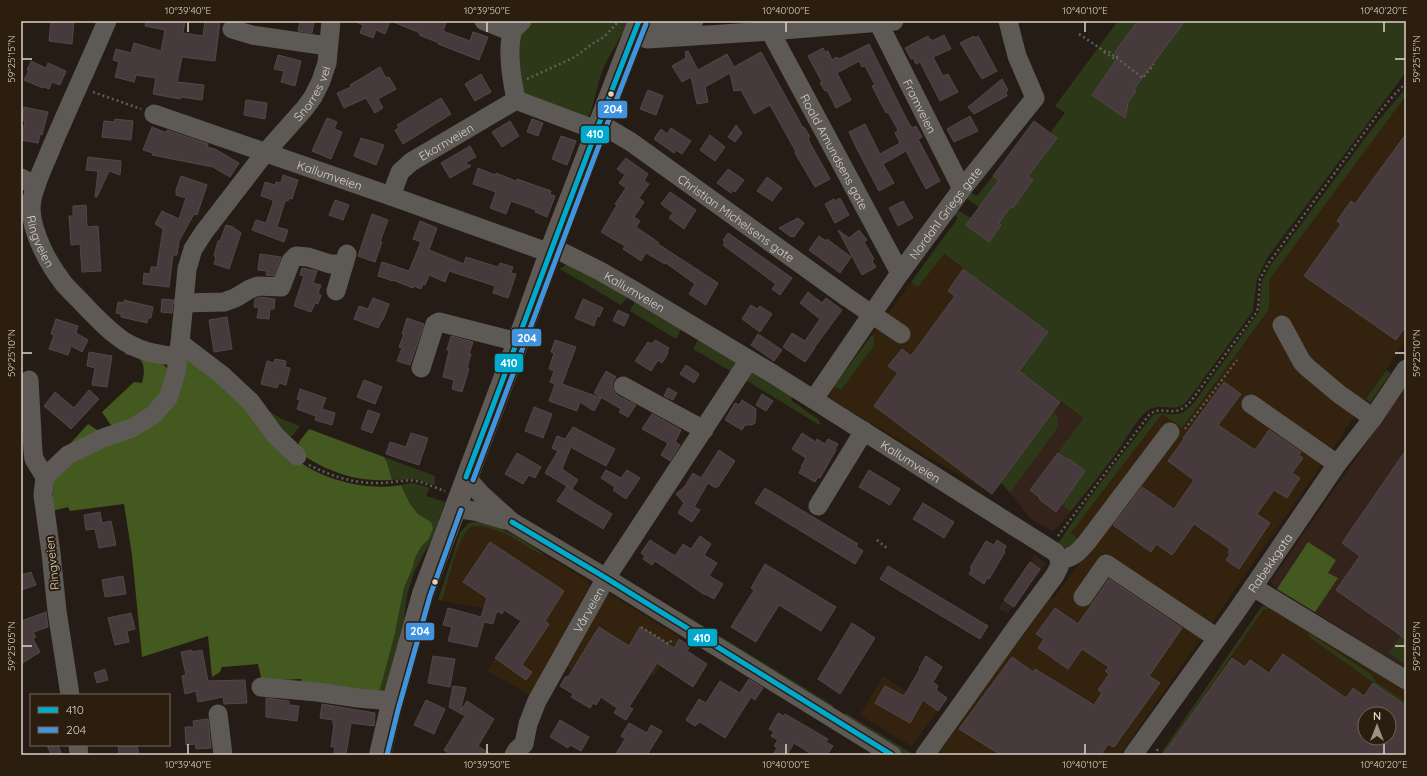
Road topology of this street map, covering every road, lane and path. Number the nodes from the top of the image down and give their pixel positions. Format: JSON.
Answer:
{"nodes":[{"id":1,"x":107,"y":21,"type":"edge"},
{"id":2,"x":331,"y":21,"type":"edge"},
{"id":3,"x":484,"y":21,"type":"edge"},
{"id":4,"x":651,"y":21,"type":"edge"},
{"id":5,"x":694,"y":21,"type":"edge"},
{"id":6,"x":1008,"y":21,"type":"edge"},
{"id":7,"x":886,"y":22,"type":"edge"},
{"id":8,"x":631,"y":25,"type":"edge"},
{"id":9,"x":517,"y":26,"type":"edge"},
{"id":10,"x":232,"y":29,"type":"dead end"},
{"id":11,"x":770,"y":31,"type":"junction"},
{"id":12,"x":1079,"y":34,"type":"dead end"},
{"id":13,"x":328,"y":46,"type":"junction"},
{"id":14,"x":1104,"y":51,"type":"junction"},
{"id":15,"x":1118,"y":55,"type":"dead end"},
{"id":16,"x":1154,"y":64,"type":"dead end"},
{"id":17,"x":1406,"y":83,"type":"edge"},
{"id":18,"x":78,"y":86,"type":"junction"},
{"id":19,"x":515,"y":92,"type":"junction"},
{"id":20,"x":154,"y":114,"type":"joint"},
{"id":21,"x":598,"y":126,"type":"junction"},
{"id":22,"x":265,"y":153,"type":"junction"},
{"id":23,"x":28,"y":182,"type":"edge"},
{"id":24,"x":962,"y":189,"type":"junction"},
{"id":25,"x":391,"y":196,"type":"junction"},
{"id":26,"x":551,"y":250,"type":"junction"},
{"id":27,"x":900,"y":273,"type":"junction"},
{"id":28,"x":336,"y":291,"type":"dead end"},
{"id":29,"x":184,"y":303,"type":"junction"},
{"id":30,"x":872,"y":313,"type":"junction"},
{"id":31,"x":1282,"y":325,"type":"dead end"},
{"id":32,"x":901,"y":334,"type":"dead end"},
{"id":33,"x":518,"y":342,"type":"junction"},
{"id":34,"x":179,"y":349,"type":"junction"},
{"id":35,"x":749,"y":360,"type":"junction"},
{"id":36,"x":1236,"y":360,"type":"dead end"},
{"id":37,"x":421,"y":368,"type":"dead end"},
{"id":38,"x":1406,"y":369,"type":"edge"},
{"id":39,"x":28,"y":380,"type":"dead end"},
{"id":40,"x":623,"y":386,"type":"dead end"},
{"id":41,"x":814,"y":399,"type":"junction"},
{"id":42,"x":1250,"y":404,"type":"dead end"},
{"id":43,"x":1373,"y":418,"type":"junction"},
{"id":44,"x":704,"y":430,"type":"junction"},
{"id":45,"x":864,"y":431,"type":"junction"},
{"id":46,"x":1170,"y":432,"type":"joint"},
{"id":47,"x":297,"y":456,"type":"joint"},
{"id":48,"x":1337,"y":464,"type":"junction"},
{"id":49,"x":45,"y":477,"type":"junction"},
{"id":50,"x":460,"y":493,"type":"junction"},
{"id":51,"x":818,"y":506,"type":"dead end"},
{"id":52,"x":512,"y":522,"type":"junction"},
{"id":53,"x":1056,"y":539,"type":"dead end"},
{"id":54,"x":877,"y":540,"type":"dead end"},
{"id":55,"x":888,"y":549,"type":"dead end"},
{"id":56,"x":1060,"y":559,"type":"junction"},
{"id":57,"x":606,"y":578,"type":"junction"},
{"id":58,"x":1253,"y":587,"type":"junction"},
{"id":59,"x":1083,"y":597,"type":"dead end"},
{"id":60,"x":641,"y":627,"type":"dead end"},
{"id":61,"x":676,"y":632,"type":"dead end"},
{"id":62,"x":1217,"y":638,"type":"junction"},
{"id":63,"x":1406,"y":680,"type":"edge"},
{"id":64,"x":261,"y":687,"type":"dead end"},
{"id":65,"x":70,"y":694,"type":"edge"},
{"id":66,"x":393,"y":700,"type":"junction"},
{"id":67,"x":218,"y":714,"type":"dead end"},
{"id":68,"x":524,"y":751,"type":"edge"},
{"id":69,"x":223,"y":755,"type":"edge"},
{"id":70,"x":380,"y":755,"type":"edge"},
{"id":71,"x":892,"y":755,"type":"edge"},
{"id":72,"x":925,"y":755,"type":"edge"},
{"id":73,"x":1133,"y":755,"type":"edge"}],
"edges":[{"from":1,"to":18,"type":"street","name":"Ringveien"},
{"from":2,"to":13,"type":"street","name":"Snorres vei"},
{"from":3,"to":9,"type":"street"},
{"from":4,"to":5,"type":"street"},
{"from":6,"to":24,"type":"street","name":"Nordahl Griegs gate"},
{"from":7,"to":11,"type":"street"},
{"from":7,"to":24,"type":"street","name":"Framveien"},
{"from":8,"to":11,"type":"street"},
{"from":8,"to":19,"type":"path"},
{"from":8,"to":21,"type":"main road"},
{"from":9,"to":19,"type":"street"},
{"from":10,"to":13,"type":"street"},
{"from":11,"to":27,"type":"street","name":"Roald Amundsens gate"},
{"from":12,"to":14,"type":"path"},
{"from":13,"to":22,"type":"street","name":"Snorres vei"},
{"from":14,"to":15,"type":"path"},
{"from":14,"to":16,"type":"path"},
{"from":17,"to":53,"type":"path"},
{"from":18,"to":20,"type":"path"},
{"from":18,"to":23,"type":"street","name":"Ringveien"},
{"from":19,"to":21,"type":"street","name":"Christian Michelsens gate"},
{"from":19,"to":25,"type":"street","name":"Ekornveien"},
{"from":20,"to":22,"type":"street","name":"Kallumveien"},
{"from":21,"to":26,"type":"main road"},
{"from":21,"to":30,"type":"street","name":"Christian Michelsens gate"},
{"from":22,"to":25,"type":"street","name":"Kallumveien"},
{"from":22,"to":29,"type":"street"},
{"from":23,"to":34,"type":"street","name":"Ringveien"},
{"from":24,"to":27,"type":"street","name":"Nordahl Griegs gate"},
{"from":25,"to":26,"type":"street","name":"Kallumveien"},
{"from":26,"to":33,"type":"main road"},
{"from":26,"to":35,"type":"street","name":"Kallumveien"},
{"from":27,"to":30,"type":"street","name":"Nordahl Griegs gate"},
{"from":28,"to":29,"type":"street"},
{"from":29,"to":34,"type":"street"},
{"from":30,"to":32,"type":"street","name":"Christian Michelsens gate"},
{"from":30,"to":41,"type":"street","name":"Nordahl Griegs gate"},
{"from":31,"to":43,"type":"street"},
{"from":33,"to":37,"type":"street"},
{"from":33,"to":50,"type":"main road"},
{"from":34,"to":47,"type":"street"},
{"from":34,"to":49,"type":"street"},
{"from":35,"to":41,"type":"street","name":"Kallumveien"},
{"from":35,"to":44,"type":"street","name":"Vårveien"},
{"from":36,"to":46,"type":"path"},
{"from":38,"to":43,"type":"street","name":"Rabekkgata"},
{"from":39,"to":49,"type":"street"},
{"from":40,"to":44,"type":"street"},
{"from":41,"to":45,"type":"street","name":"Kallumveien"},
{"from":42,"to":48,"type":"street"},
{"from":43,"to":48,"type":"street","name":"Rabekkgata"},
{"from":44,"to":57,"type":"street","name":"Vårveien"},
{"from":45,"to":51,"type":"street"},
{"from":45,"to":56,"type":"street","name":"Kallumveien"},
{"from":46,"to":56,"type":"street"},
{"from":47,"to":50,"type":"path"},
{"from":48,"to":58,"type":"street","name":"Rabekkgata"},
{"from":49,"to":65,"type":"street","name":"Ringveien"},
{"from":50,"to":52,"type":"street"},
{"from":50,"to":52,"type":"street"},
{"from":50,"to":66,"type":"main road"},
{"from":52,"to":57,"type":"street"},
{"from":54,"to":55,"type":"path"},
{"from":56,"to":72,"type":"street"},
{"from":57,"to":68,"type":"street","name":"Vårveien"},
{"from":57,"to":71,"type":"street"},
{"from":58,"to":62,"type":"street","name":"Rabekkgata"},
{"from":58,"to":63,"type":"street"},
{"from":59,"to":62,"type":"street"},
{"from":60,"to":61,"type":"path"},
{"from":62,"to":73,"type":"street","name":"Rabekkgata"},
{"from":64,"to":66,"type":"street"},
{"from":66,"to":70,"type":"main road"},
{"from":67,"to":69,"type":"street"}]}
